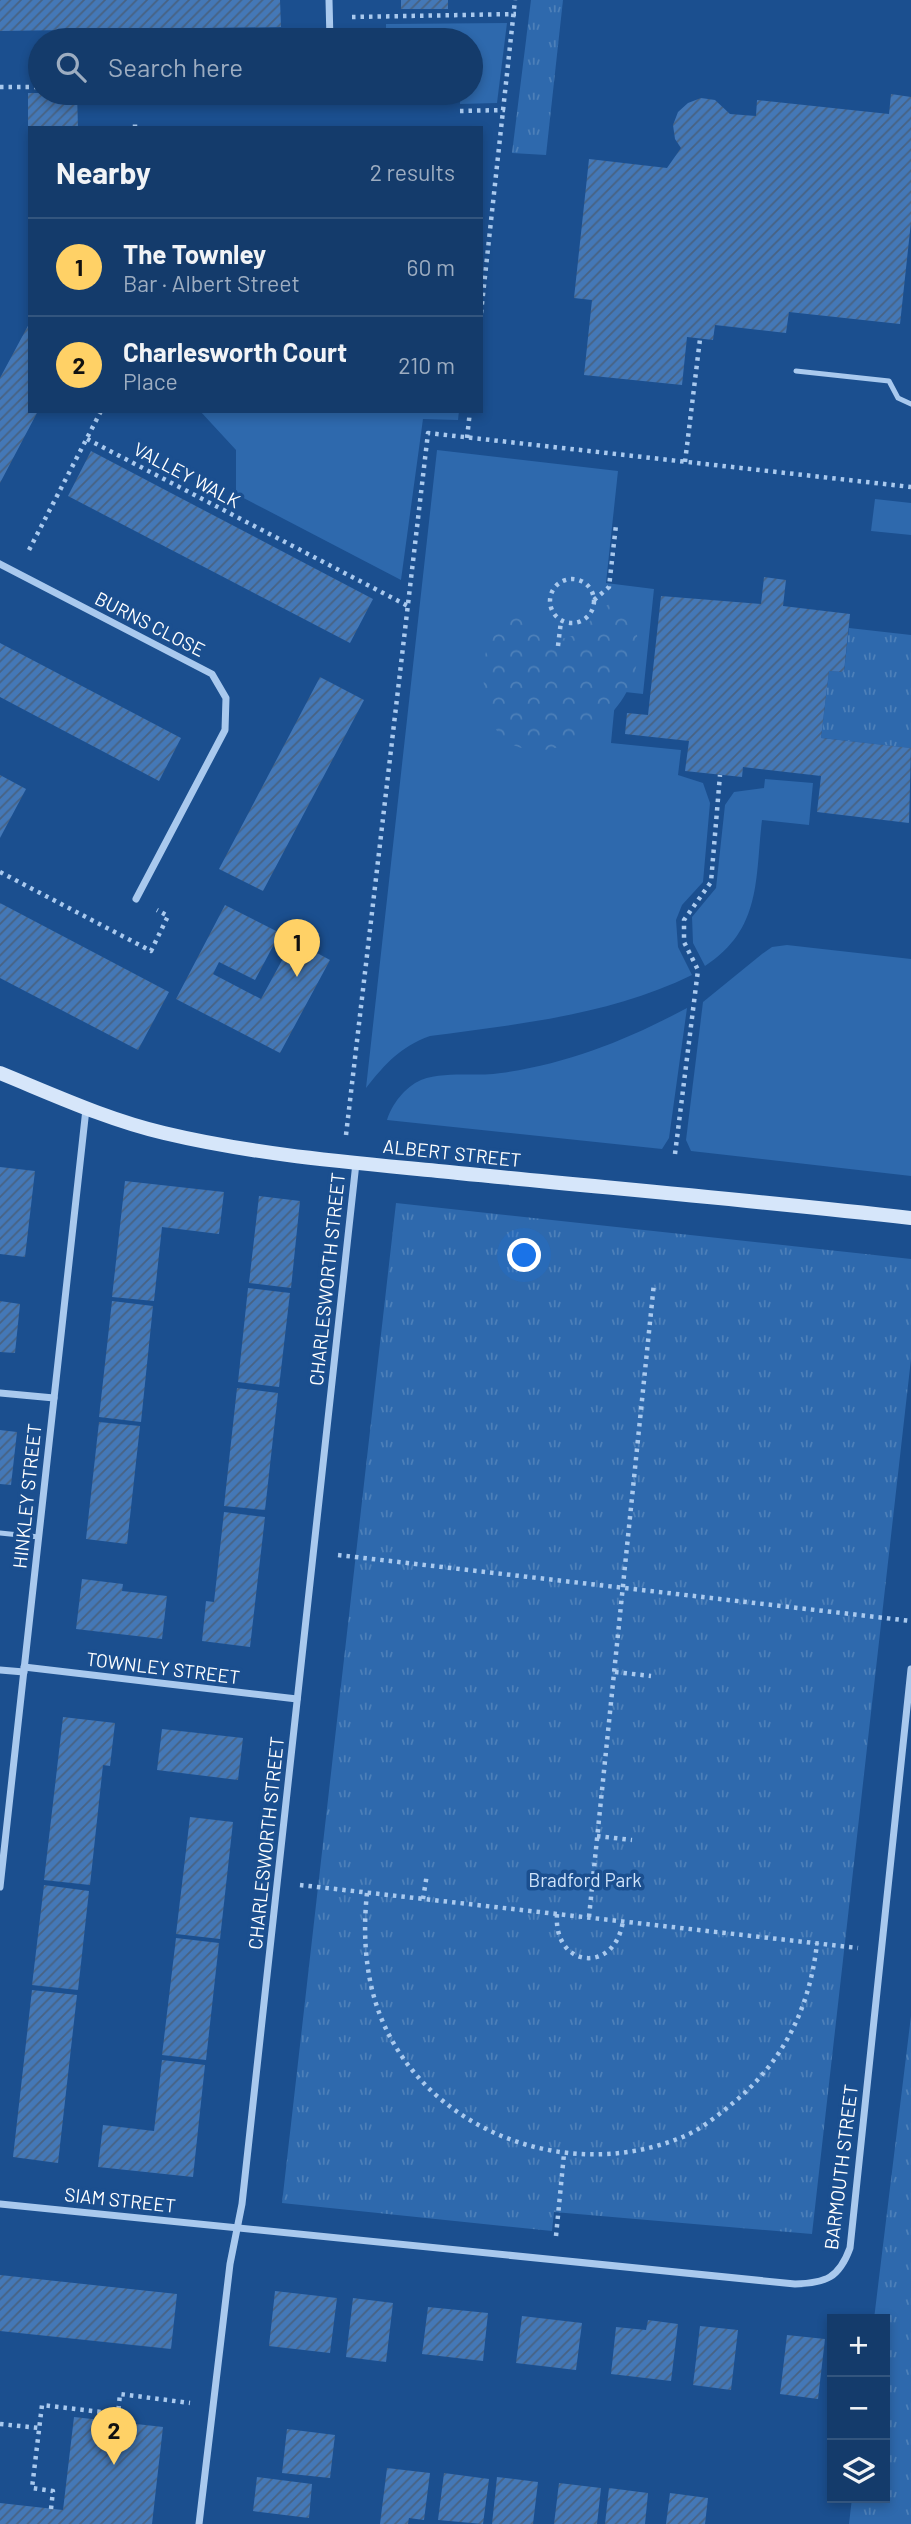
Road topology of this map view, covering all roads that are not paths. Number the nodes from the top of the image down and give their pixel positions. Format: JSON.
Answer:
{"nodes":[{"id":1,"x":329,"y":0,"type":"edge"},
{"id":2,"x":330,"y":28,"type":"edge"},
{"id":3,"x":796,"y":371,"type":"dead end"},
{"id":4,"x":911,"y":404,"type":"edge"},
{"id":5,"x":0,"y":564,"type":"edge"},
{"id":6,"x":136,"y":899,"type":"road end"},
{"id":7,"x":0,"y":1073,"type":"edge"},
{"id":8,"x":86,"y":1108,"type":"junction"},
{"id":9,"x":349,"y":1162,"type":"junction"},
{"id":10,"x":911,"y":1218,"type":"edge"},
{"id":11,"x":0,"y":1393,"type":"edge"},
{"id":12,"x":54,"y":1398,"type":"junction"},
{"id":13,"x":0,"y":1533,"type":"edge"},
{"id":14,"x":39,"y":1537,"type":"junction"},
{"id":15,"x":911,"y":1669,"type":"edge"},
{"id":16,"x":0,"y":1670,"type":"edge"},
{"id":17,"x":24,"y":1670,"type":"junction"},
{"id":18,"x":297,"y":1699,"type":"junction"},
{"id":19,"x":0,"y":1801,"type":"edge"},
{"id":20,"x":9,"y":1802,"type":"junction"},
{"id":21,"x":0,"y":1887,"type":"edge"},
{"id":22,"x":0,"y":2204,"type":"edge"},
{"id":23,"x":237,"y":2228,"type":"junction"},
{"id":24,"x":199,"y":2524,"type":"edge"}],
"edges":[{"from":1,"to":2,"type":"street"},
{"from":3,"to":4,"type":"lane"},
{"from":5,"to":6,"type":"street","name":"BURNS CLOSE"},
{"from":7,"to":8,"type":"street","name":"ALBERT STREET"},
{"from":8,"to":9,"type":"street","name":"ALBERT STREET"},
{"from":8,"to":12,"type":"street","name":"HINKLEY STREET"},
{"from":9,"to":10,"type":"street","name":"ALBERT STREET"},
{"from":9,"to":18,"type":"street","name":"CHARLESWORTH STREET"},
{"from":11,"to":12,"type":"street"},
{"from":12,"to":14,"type":"street","name":"HINKLEY STREET"},
{"from":13,"to":14,"type":"lane"},
{"from":14,"to":17,"type":"street","name":"HINKLEY STREET"},
{"from":15,"to":23,"type":"street","name":"BARMOUTH STREET"},
{"from":16,"to":17,"type":"street","name":"TOWNLEY STREET"},
{"from":17,"to":18,"type":"street","name":"TOWNLEY STREET"},
{"from":17,"to":20,"type":"street","name":"HINKLEY STREET"},
{"from":18,"to":23,"type":"street","name":"CHARLESWORTH STREET"},
{"from":19,"to":20,"type":"lane"},
{"from":20,"to":21,"type":"street","name":"HINKLEY STREET"},
{"from":22,"to":23,"type":"street","name":"SIAM STREET"},
{"from":23,"to":24,"type":"street","name":"CHARLESWORTH STREET"}]}
